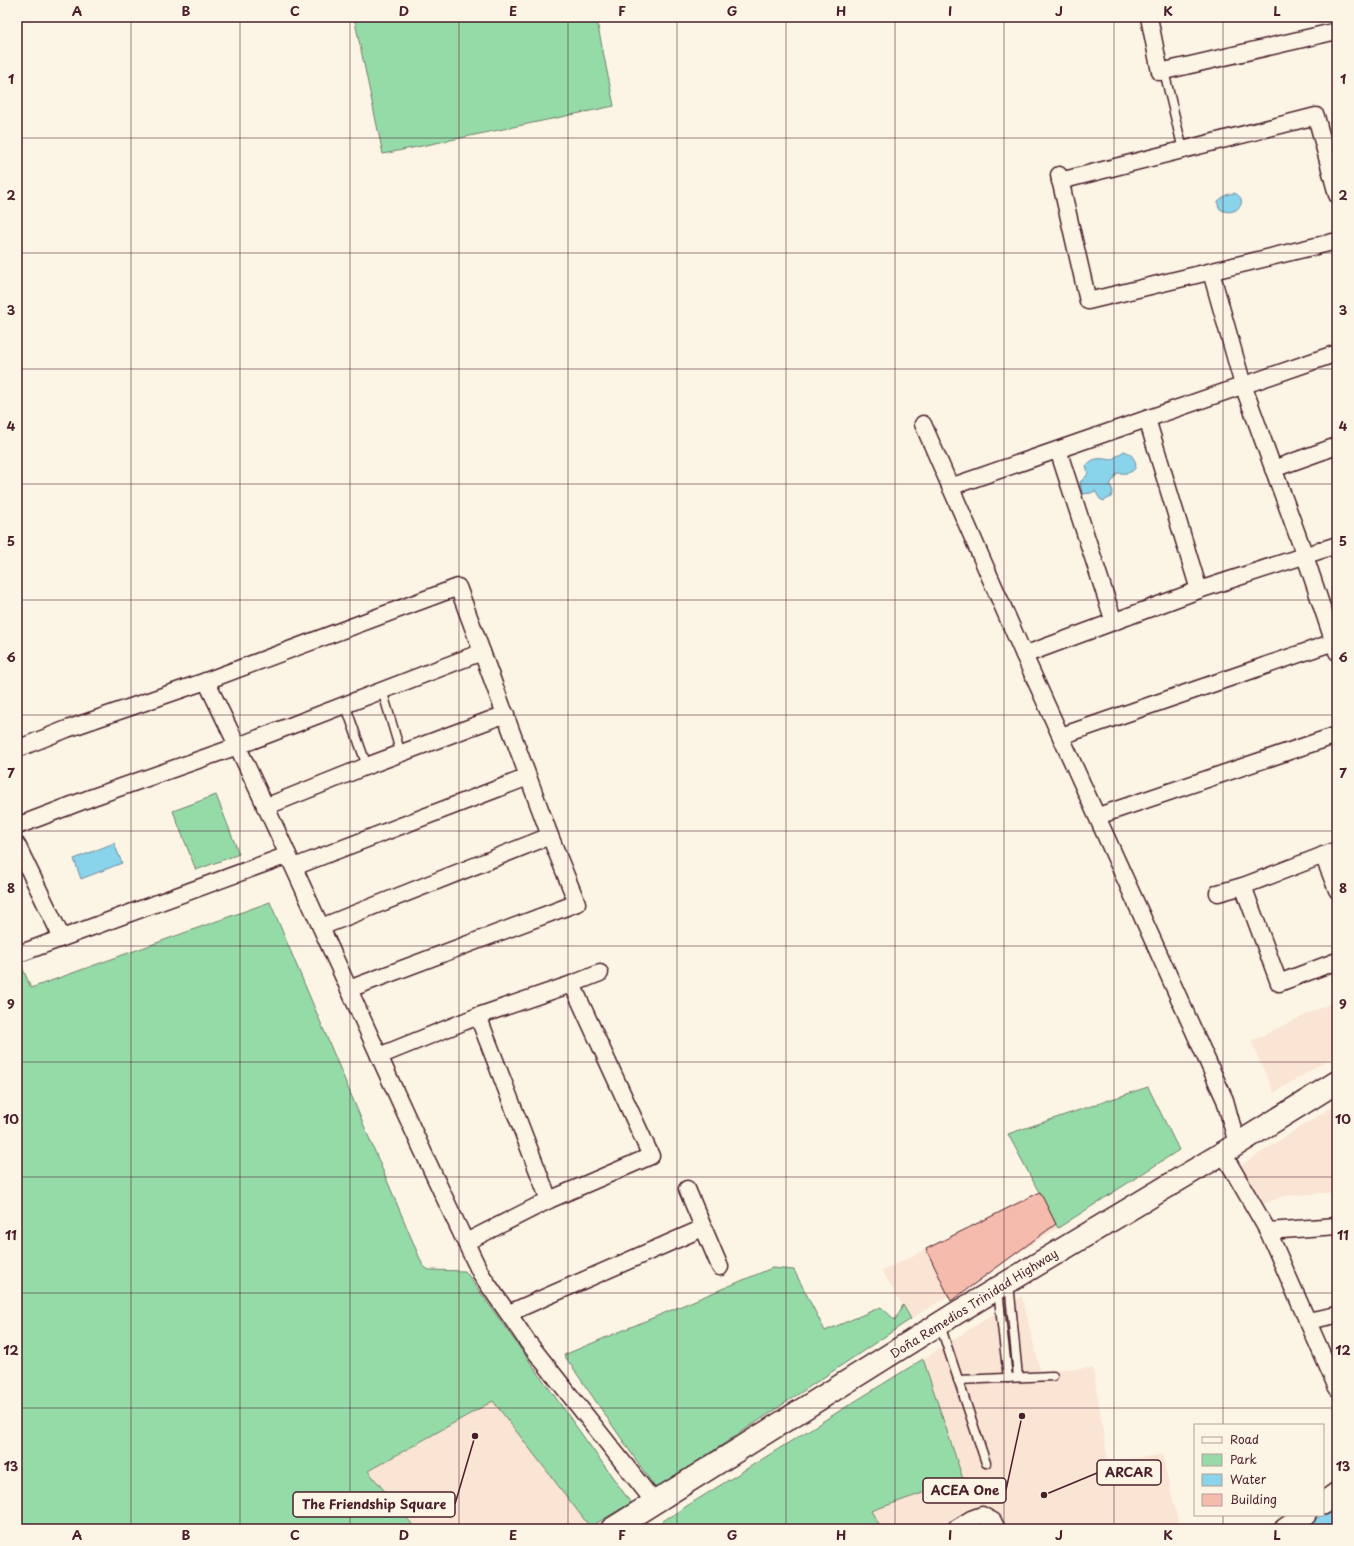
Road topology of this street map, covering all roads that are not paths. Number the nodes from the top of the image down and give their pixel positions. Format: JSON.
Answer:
{"nodes":[{"id":1,"x":1149,"y":17,"type":"edge"},
{"id":2,"x":1337,"y":31,"type":"edge"},
{"id":3,"x":1164,"y":71,"type":"junction"},
{"id":4,"x":1182,"y":150,"type":"junction"},
{"id":5,"x":1337,"y":195,"type":"edge"},
{"id":6,"x":1337,"y":242,"type":"edge"},
{"id":7,"x":1211,"y":272,"type":"junction"},
{"id":8,"x":1337,"y":352,"type":"edge"},
{"id":9,"x":1243,"y":385,"type":"junction"},
{"id":10,"x":1147,"y":419,"type":"junction"},
{"id":11,"x":923,"y":424,"type":"dead end"},
{"id":12,"x":1337,"y":446,"type":"edge"},
{"id":13,"x":1058,"y":450,"type":"junction"},
{"id":14,"x":1273,"y":469,"type":"junction"},
{"id":15,"x":950,"y":487,"type":"junction"},
{"id":16,"x":1337,"y":545,"type":"edge"},
{"id":17,"x":1305,"y":556,"type":"junction"},
{"id":18,"x":1199,"y":590,"type":"junction"},
{"id":19,"x":1114,"y":622,"type":"junction"},
{"id":20,"x":1336,"y":645,"type":"edge"},
{"id":21,"x":482,"y":652,"type":"junction"},
{"id":22,"x":1024,"y":655,"type":"junction"},
{"id":23,"x":206,"y":681,"type":"junction"},
{"id":24,"x":382,"y":690,"type":"junction"},
{"id":25,"x":345,"y":704,"type":"junction"},
{"id":26,"x":506,"y":714,"type":"junction"},
{"id":27,"x":1337,"y":735,"type":"edge"},
{"id":28,"x":1061,"y":736,"type":"junction"},
{"id":29,"x":238,"y":746,"type":"junction"},
{"id":30,"x":17,"y":749,"type":"edge"},
{"id":31,"x":402,"y":754,"type":"junction"},
{"id":32,"x":367,"y":766,"type":"junction"},
{"id":33,"x":528,"y":777,"type":"junction"},
{"id":34,"x":265,"y":807,"type":"junction"},
{"id":35,"x":1098,"y":816,"type":"junction"},
{"id":36,"x":17,"y":826,"type":"edge"},
{"id":37,"x":550,"y":836,"type":"junction"},
{"id":38,"x":17,"y":845,"type":"edge"},
{"id":39,"x":1330,"y":852,"type":"edge"},
{"id":40,"x":291,"y":861,"type":"junction"},
{"id":41,"x":1243,"y":886,"type":"junction"},
{"id":42,"x":1337,"y":890,"type":"edge"},
{"id":43,"x":1218,"y":893,"type":"dead end"},
{"id":44,"x":321,"y":926,"type":"junction"},
{"id":45,"x":62,"y":938,"type":"junction"},
{"id":46,"x":24,"y":952,"type":"dead end"},
{"id":47,"x":1337,"y":962,"type":"edge"},
{"id":48,"x":600,"y":973,"type":"dead end"},
{"id":49,"x":572,"y":984,"type":"junction"},
{"id":50,"x":349,"y":989,"type":"junction"},
{"id":51,"x":478,"y":1016,"type":"junction"},
{"id":52,"x":378,"y":1056,"type":"junction"},
{"id":53,"x":1337,"y":1082,"type":"edge"},
{"id":54,"x":1230,"y":1149,"type":"junction"},
{"id":55,"x":687,"y":1190,"type":"dead end"},
{"id":56,"x":549,"y":1200,"type":"junction"},
{"id":57,"x":1337,"y":1226,"type":"edge"},
{"id":58,"x":703,"y":1228,"type":"junction"},
{"id":59,"x":1268,"y":1232,"type":"junction"},
{"id":60,"x":466,"y":1242,"type":"junction"},
{"id":61,"x":720,"y":1267,"type":"dead end"},
{"id":62,"x":1003,"y":1285,"type":"junction"},
{"id":63,"x":509,"y":1313,"type":"junction"},
{"id":64,"x":1337,"y":1315,"type":"edge"},
{"id":65,"x":1307,"y":1320,"type":"junction"},
{"id":66,"x":940,"y":1324,"type":"junction"},
{"id":67,"x":1053,"y":1376,"type":"dead end"},
{"id":68,"x":1018,"y":1377,"type":"junction"},
{"id":69,"x":1008,"y":1378,"type":"junction"},
{"id":70,"x":958,"y":1380,"type":"junction"},
{"id":71,"x":1337,"y":1388,"type":"edge"},
{"id":72,"x":986,"y":1463,"type":"dead end"},
{"id":73,"x":1337,"y":1493,"type":"edge"},
{"id":74,"x":1324,"y":1502,"type":"edge"},
{"id":75,"x":655,"y":1503,"type":"junction"},
{"id":76,"x":1304,"y":1516,"type":"edge"},
{"id":77,"x":612,"y":1529,"type":"edge"},
{"id":78,"x":955,"y":1529,"type":"edge"},
{"id":79,"x":997,"y":1529,"type":"edge"},
{"id":80,"x":1285,"y":1529,"type":"edge"}],
"edges":[{"from":1,"to":3,"type":"street"},
{"from":2,"to":3,"type":"street"},
{"from":3,"to":4,"type":"lane"},
{"from":4,"to":5,"type":"street"},
{"from":4,"to":7,"type":"street"},
{"from":6,"to":7,"type":"street"},
{"from":7,"to":9,"type":"street"},
{"from":8,"to":9,"type":"street"},
{"from":9,"to":10,"type":"street"},
{"from":9,"to":14,"type":"street"},
{"from":10,"to":13,"type":"street"},
{"from":10,"to":18,"type":"street"},
{"from":11,"to":15,"type":"street"},
{"from":12,"to":14,"type":"street"},
{"from":13,"to":15,"type":"street"},
{"from":13,"to":19,"type":"street"},
{"from":14,"to":17,"type":"street"},
{"from":15,"to":22,"type":"street"},
{"from":16,"to":17,"type":"street"},
{"from":17,"to":18,"type":"street"},
{"from":17,"to":20,"type":"street"},
{"from":18,"to":19,"type":"street"},
{"from":19,"to":22,"type":"street"},
{"from":20,"to":28,"type":"street"},
{"from":21,"to":23,"type":"street"},
{"from":21,"to":24,"type":"street"},
{"from":21,"to":26,"type":"street"},
{"from":22,"to":28,"type":"street"},
{"from":23,"to":29,"type":"street"},
{"from":23,"to":30,"type":"street"},
{"from":24,"to":25,"type":"street"},
{"from":24,"to":31,"type":"lane"},
{"from":25,"to":29,"type":"street"},
{"from":25,"to":32,"type":"lane"},
{"from":26,"to":31,"type":"street"},
{"from":26,"to":33,"type":"street"},
{"from":27,"to":35,"type":"street"},
{"from":28,"to":35,"type":"street"},
{"from":29,"to":34,"type":"street"},
{"from":29,"to":36,"type":"street"},
{"from":31,"to":32,"type":"street"},
{"from":32,"to":34,"type":"street"},
{"from":33,"to":37,"type":"street"},
{"from":33,"to":40,"type":"street"},
{"from":34,"to":40,"type":"street"},
{"from":35,"to":54,"type":"street"},
{"from":37,"to":44,"type":"street"},
{"from":37,"to":50,"type":"street"},
{"from":38,"to":45,"type":"street"},
{"from":39,"to":41,"type":"street"},
{"from":39,"to":42,"type":"street"},
{"from":40,"to":44,"type":"street"},
{"from":40,"to":45,"type":"street"},
{"from":41,"to":43,"type":"street"},
{"from":41,"to":47,"type":"street"},
{"from":44,"to":50,"type":"street"},
{"from":45,"to":46,"type":"street"},
{"from":48,"to":49,"type":"street"},
{"from":49,"to":51,"type":"street"},
{"from":49,"to":56,"type":"street"},
{"from":50,"to":52,"type":"street"},
{"from":51,"to":52,"type":"street"},
{"from":51,"to":56,"type":"street"},
{"from":52,"to":60,"type":"street"},
{"from":53,"to":54,"type":"highway","name":"Doña Remedios Trinidad Highway"},
{"from":54,"to":59,"type":"street"},
{"from":54,"to":62,"type":"highway","name":"Doña Remedios Trinidad Highway"},
{"from":55,"to":58,"type":"street"},
{"from":56,"to":60,"type":"street"},
{"from":57,"to":59,"type":"street"},
{"from":58,"to":61,"type":"street"},
{"from":58,"to":63,"type":"street"},
{"from":59,"to":65,"type":"street"},
{"from":60,"to":63,"type":"street"},
{"from":62,"to":66,"type":"highway","name":"Doña Remedios Trinidad Highway"},
{"from":62,"to":68,"type":"lane"},
{"from":62,"to":69,"type":"lane"},
{"from":63,"to":75,"type":"street"},
{"from":64,"to":65,"type":"street"},
{"from":65,"to":71,"type":"street"},
{"from":66,"to":70,"type":"lane"},
{"from":66,"to":75,"type":"highway","name":"Doña Remedios Trinidad Highway"},
{"from":67,"to":68,"type":"lane"},
{"from":68,"to":69,"type":"lane"},
{"from":69,"to":70,"type":"lane"},
{"from":70,"to":72,"type":"lane"},
{"from":73,"to":74,"type":"street"},
{"from":75,"to":77,"type":"highway","name":"Doña Remedios Trinidad Highway"},
{"from":76,"to":80,"type":"street"},
{"from":78,"to":79,"type":"street"}]}
